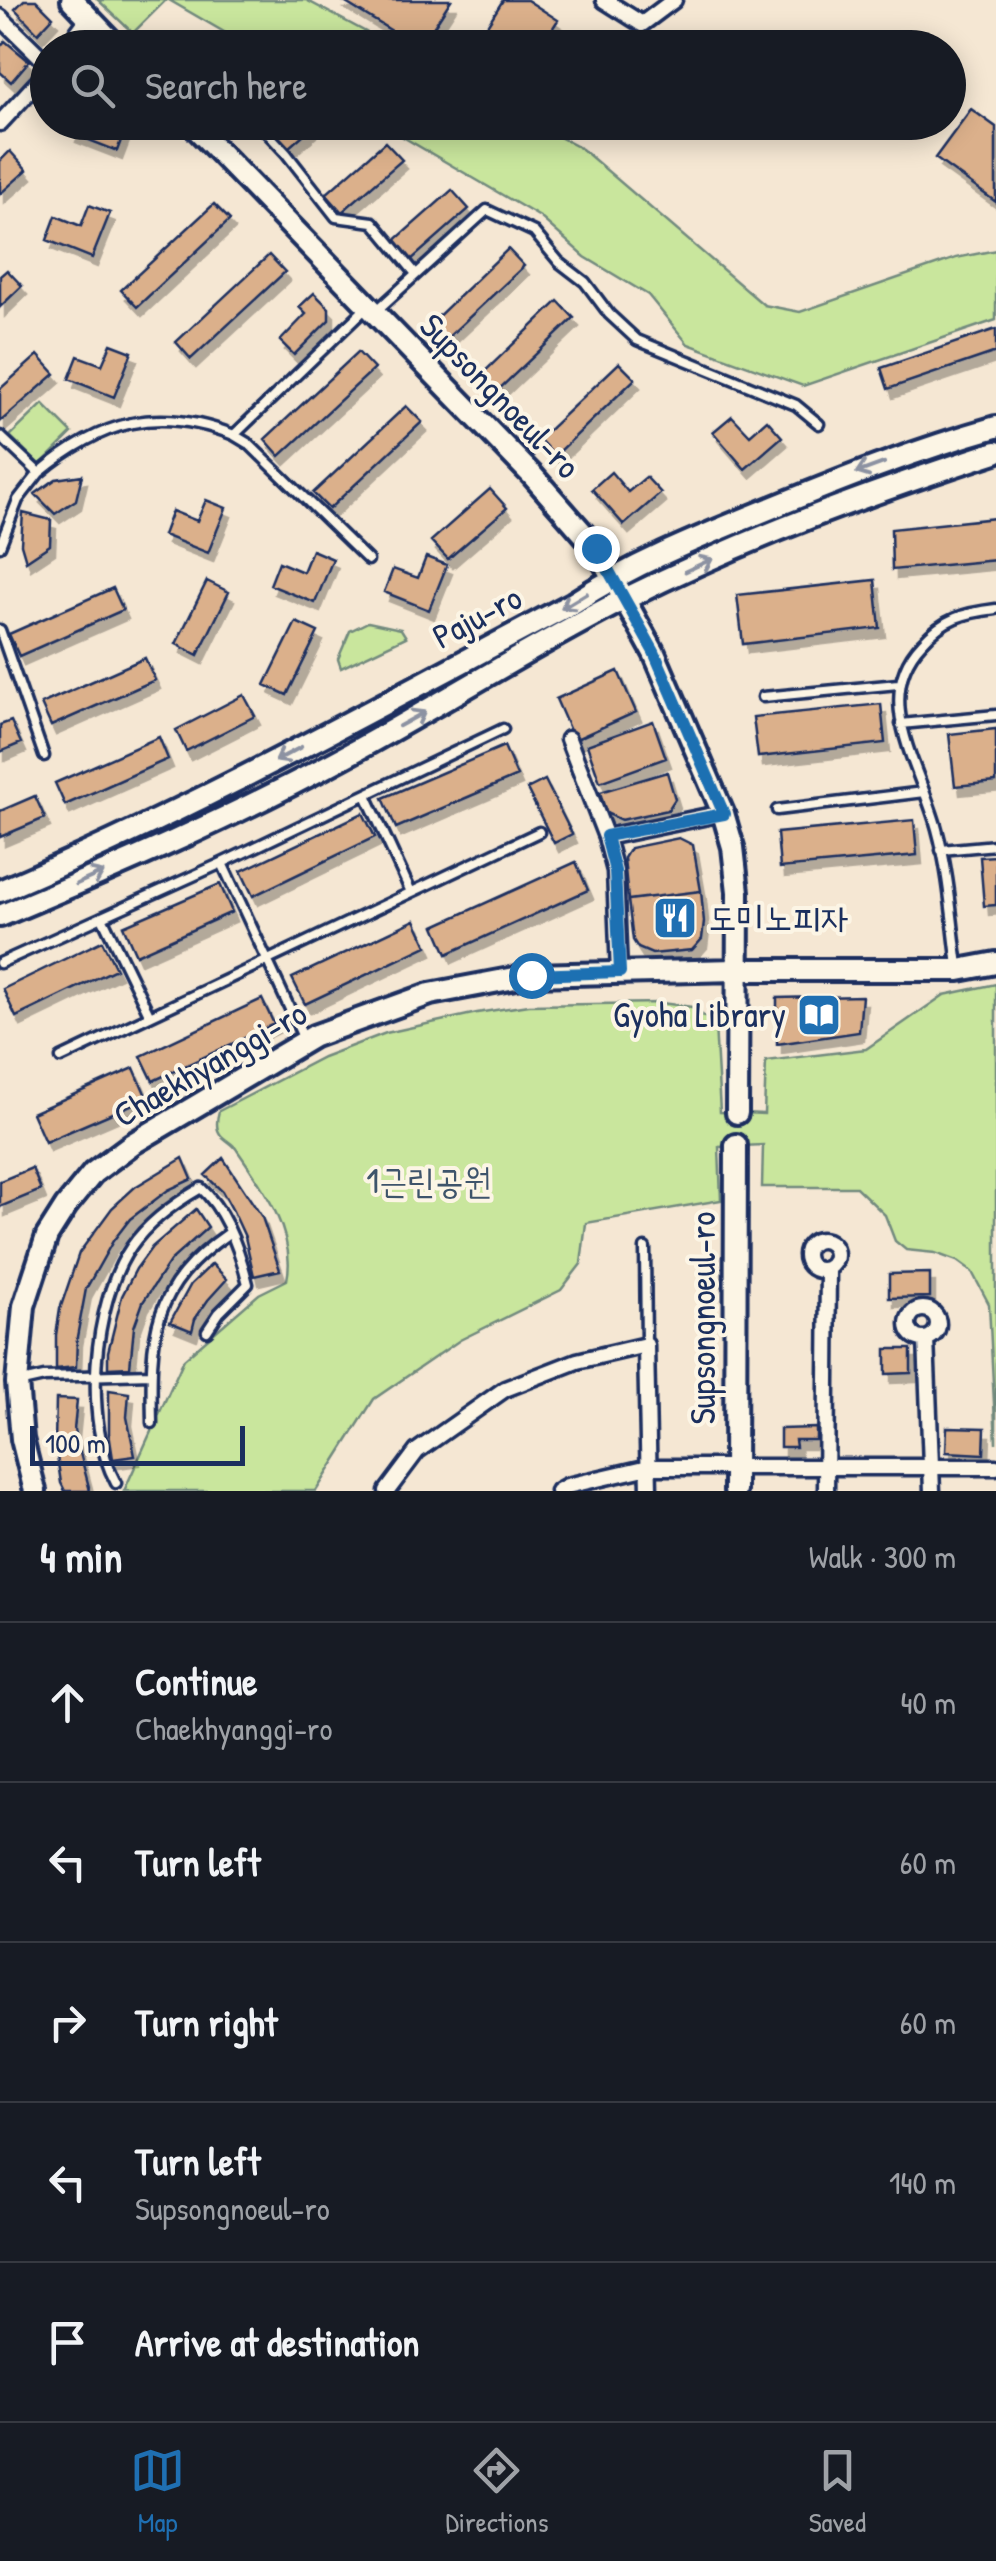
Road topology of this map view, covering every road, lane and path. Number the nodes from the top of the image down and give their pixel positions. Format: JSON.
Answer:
{"nodes":[{"id":1,"x":72,"y":0,"type":"edge"},
{"id":2,"x":604,"y":0,"type":"edge"},
{"id":3,"x":674,"y":0,"type":"edge"},
{"id":4,"x":0,"y":17,"type":"edge"},
{"id":5,"x":90,"y":18,"type":"junction"},
{"id":6,"x":80,"y":30,"type":"edge"},
{"id":7,"x":101,"y":30,"type":"edge"},
{"id":8,"x":30,"y":49,"type":"edge"},
{"id":9,"x":30,"y":89,"type":"edge"},
{"id":10,"x":0,"y":123,"type":"edge"},
{"id":11,"x":208,"y":140,"type":"edge"},
{"id":12,"x":274,"y":140,"type":"edge"},
{"id":13,"x":416,"y":274,"type":"junction"},
{"id":14,"x":372,"y":309,"type":"junction"},
{"id":15,"x":996,"y":423,"type":"edge"},
{"id":16,"x":819,"y":424,"type":"dead end"},
{"id":17,"x":0,"y":436,"type":"edge"},
{"id":18,"x":234,"y":436,"type":"junction"},
{"id":19,"x":996,"y":452,"type":"edge"},
{"id":20,"x":996,"y":460,"type":"edge"},
{"id":21,"x":39,"y":473,"type":"junction"},
{"id":22,"x":927,"y":474,"type":"junction"},
{"id":23,"x":0,"y":546,"type":"edge"},
{"id":24,"x":368,"y":560,"type":"dead end"},
{"id":25,"x":612,"y":577,"type":"junction"},
{"id":26,"x":624,"y":600,"type":"junction"},
{"id":27,"x":996,"y":609,"type":"edge"},
{"id":28,"x":0,"y":630,"type":"edge"},
{"id":29,"x":898,"y":684,"type":"junction"},
{"id":30,"x":763,"y":697,"type":"dead end"},
{"id":31,"x":996,"y":715,"type":"edge"},
{"id":32,"x":901,"y":724,"type":"junction"},
{"id":33,"x":503,"y":729,"type":"dead end"},
{"id":34,"x":568,"y":739,"type":"dead end"},
{"id":35,"x":44,"y":756,"type":"dead end"},
{"id":36,"x":924,"y":792,"type":"junction"},
{"id":37,"x":366,"y":795,"type":"junction"},
{"id":38,"x":777,"y":810,"type":"dead end"},
{"id":39,"x":724,"y":814,"type":"junction"},
{"id":40,"x":540,"y":832,"type":"dead end"},
{"id":41,"x":606,"y":836,"type":"junction"},
{"id":42,"x":996,"y":845,"type":"edge"},
{"id":43,"x":940,"y":850,"type":"junction"},
{"id":44,"x":222,"y":863,"type":"junction"},
{"id":45,"x":0,"y":891,"type":"edge"},
{"id":46,"x":411,"y":892,"type":"junction"},
{"id":47,"x":0,"y":916,"type":"edge"},
{"id":48,"x":102,"y":917,"type":"junction"},
{"id":49,"x":268,"y":961,"type":"junction"},
{"id":50,"x":0,"y":963,"type":"edge"},
{"id":51,"x":996,"y":963,"type":"edge"},
{"id":52,"x":736,"y":970,"type":"junction"},
{"id":53,"x":959,"y":970,"type":"junction"},
{"id":54,"x":620,"y":972,"type":"junction"},
{"id":55,"x":150,"y":1016,"type":"junction"},
{"id":56,"x":305,"y":1042,"type":"junction"},
{"id":57,"x":60,"y":1058,"type":"dead end"},
{"id":58,"x":737,"y":1113,"type":"dead end"},
{"id":59,"x":736,"y":1145,"type":"dead end"},
{"id":60,"x":230,"y":1233,"type":"junction"},
{"id":61,"x":645,"y":1248,"type":"dead end"},
{"id":62,"x":828,"y":1269,"type":"dead end"},
{"id":63,"x":207,"y":1330,"type":"dead end"},
{"id":64,"x":926,"y":1339,"type":"dead end"},
{"id":65,"x":646,"y":1344,"type":"junction"},
{"id":66,"x":151,"y":1374,"type":"junction"},
{"id":67,"x":98,"y":1375,"type":"junction"},
{"id":68,"x":9,"y":1384,"type":"edge"},
{"id":69,"x":152,"y":1423,"type":"dead end"},
{"id":70,"x":649,"y":1467,"type":"junction"},
{"id":71,"x":996,"y":1467,"type":"edge"},
{"id":72,"x":825,"y":1468,"type":"junction"},
{"id":73,"x":932,"y":1468,"type":"junction"},
{"id":74,"x":736,"y":1469,"type":"junction"},
{"id":75,"x":116,"y":1483,"type":"dead end"},
{"id":76,"x":564,"y":1489,"type":"edge"},
{"id":77,"x":35,"y":1491,"type":"edge"},
{"id":78,"x":387,"y":1491,"type":"edge"},
{"id":79,"x":649,"y":1491,"type":"edge"},
{"id":80,"x":736,"y":1491,"type":"edge"},
{"id":81,"x":826,"y":1491,"type":"edge"},
{"id":82,"x":932,"y":1491,"type":"edge"}],
"edges":[{"from":1,"to":5,"type":"street"},
{"from":2,"to":3,"type":"street"},
{"from":4,"to":8,"type":"street"},
{"from":5,"to":6,"type":"street"},
{"from":5,"to":7,"type":"street"},
{"from":9,"to":10,"type":"street"},
{"from":11,"to":14,"type":"street","name":"Supsongnoeul-ro"},
{"from":12,"to":13,"type":"lane"},
{"from":13,"to":14,"type":"lane"},
{"from":13,"to":16,"type":"lane"},
{"from":14,"to":18,"type":"lane"},
{"from":14,"to":25,"type":"street","name":"Supsongnoeul-ro"},
{"from":15,"to":25,"type":"street","name":"Paju-ro","one_way":true},
{"from":17,"to":21,"type":"lane"},
{"from":18,"to":21,"type":"lane"},
{"from":18,"to":24,"type":"lane"},
{"from":19,"to":22,"type":"street","name":"Paju-ro"},
{"from":20,"to":22,"type":"street"},
{"from":21,"to":23,"type":"lane"},
{"from":26,"to":22,"type":"street","name":"Paju-ro","one_way":true},
{"from":25,"to":26,"type":"street","name":"Supsongnoeul-ro"},
{"from":25,"to":45,"type":"street","name":"Paju-ro","one_way":true},
{"from":26,"to":39,"type":"street","name":"Supsongnoeul-ro"},
{"from":47,"to":26,"type":"street","name":"Paju-ro","one_way":true},
{"from":27,"to":29,"type":"lane"},
{"from":28,"to":35,"type":"lane"},
{"from":29,"to":30,"type":"lane"},
{"from":29,"to":32,"type":"lane"},
{"from":31,"to":32,"type":"lane"},
{"from":32,"to":36,"type":"lane"},
{"from":33,"to":37,"type":"lane"},
{"from":34,"to":41,"type":"street"},
{"from":36,"to":38,"type":"lane"},
{"from":36,"to":43,"type":"lane"},
{"from":37,"to":44,"type":"lane"},
{"from":37,"to":46,"type":"lane"},
{"from":39,"to":41,"type":"street"},
{"from":39,"to":52,"type":"street","name":"Supsongnoeul-ro"},
{"from":40,"to":46,"type":"lane"},
{"from":41,"to":54,"type":"street"},
{"from":42,"to":43,"type":"lane"},
{"from":43,"to":53,"type":"lane"},
{"from":44,"to":48,"type":"lane"},
{"from":44,"to":49,"type":"lane"},
{"from":46,"to":49,"type":"lane"},
{"from":48,"to":50,"type":"lane"},
{"from":48,"to":55,"type":"lane"},
{"from":49,"to":55,"type":"lane"},
{"from":49,"to":56,"type":"lane"},
{"from":51,"to":53,"type":"street","name":"Chaekhyanggi-ro"},
{"from":52,"to":53,"type":"street","name":"Chaekhyanggi-ro"},
{"from":52,"to":54,"type":"street","name":"Chaekhyanggi-ro"},
{"from":52,"to":58,"type":"street","name":"Supsongnoeul-ro"},
{"from":54,"to":56,"type":"street","name":"Chaekhyanggi-ro"},
{"from":55,"to":57,"type":"lane"},
{"from":56,"to":68,"type":"street","name":"Chaekhyanggi-ro"},
{"from":59,"to":74,"type":"street","name":"Supsongnoeul-ro"},
{"from":60,"to":63,"type":"lane"},
{"from":60,"to":66,"type":"lane"},
{"from":60,"to":67,"type":"lane"},
{"from":61,"to":65,"type":"lane"},
{"from":62,"to":72,"type":"street"},
{"from":64,"to":73,"type":"street"},
{"from":65,"to":70,"type":"street"},
{"from":65,"to":78,"type":"street"},
{"from":66,"to":67,"type":"lane"},
{"from":66,"to":69,"type":"lane"},
{"from":67,"to":68,"type":"lane"},
{"from":67,"to":75,"type":"lane"},
{"from":68,"to":77,"type":"street","name":"Chaekhyanggi-ro"},
{"from":70,"to":74,"type":"street"},
{"from":70,"to":76,"type":"street"},
{"from":70,"to":79,"type":"street"},
{"from":71,"to":73,"type":"street"},
{"from":72,"to":73,"type":"street"},
{"from":72,"to":74,"type":"street"},
{"from":72,"to":81,"type":"street"},
{"from":73,"to":82,"type":"street"},
{"from":74,"to":80,"type":"street","name":"Supsongnoeul-ro"}]}
